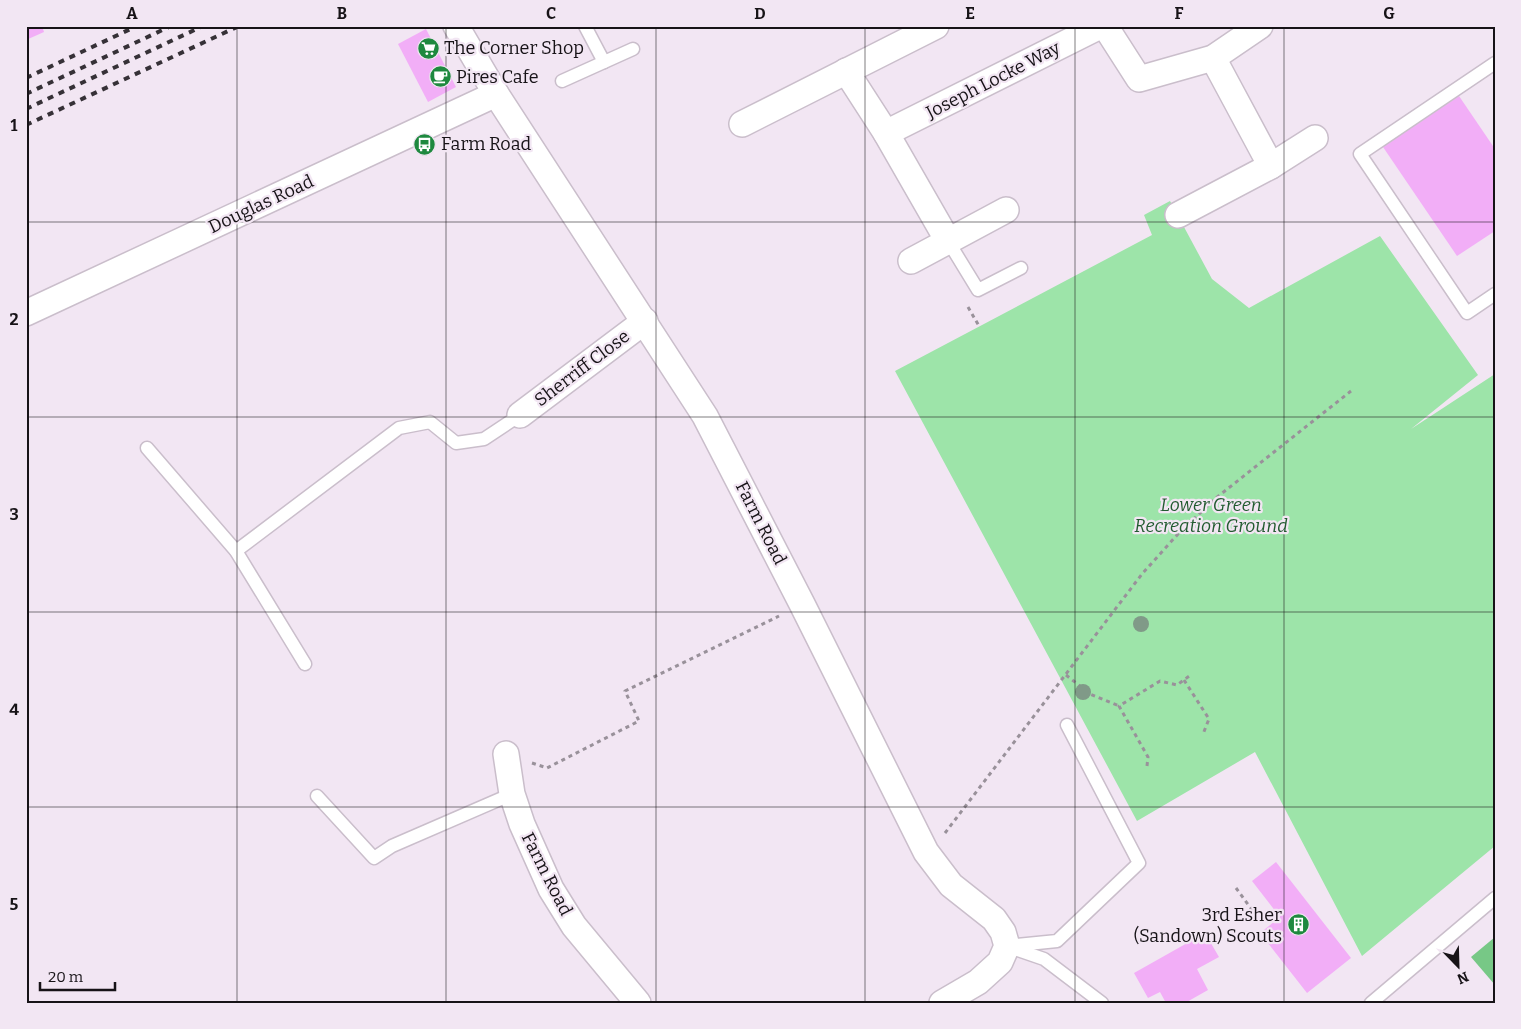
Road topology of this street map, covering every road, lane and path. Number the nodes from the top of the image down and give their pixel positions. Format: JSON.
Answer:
{"nodes":[{"id":1,"x":456,"y":26,"type":"edge"},
{"id":2,"x":585,"y":26,"type":"edge"},
{"id":3,"x":936,"y":26,"type":"edge"},
{"id":4,"x":1100,"y":26,"type":"edge"},
{"id":5,"x":1105,"y":26,"type":"edge"},
{"id":6,"x":1260,"y":26,"type":"edge"},
{"id":7,"x":633,"y":49,"type":"dead end"},
{"id":8,"x":1213,"y":58,"type":"junction"},
{"id":9,"x":604,"y":62,"type":"junction"},
{"id":10,"x":1493,"y":68,"type":"edge"},
{"id":11,"x":846,"y":71,"type":"junction"},
{"id":12,"x":562,"y":81,"type":"dead end"},
{"id":13,"x":496,"y":94,"type":"junction"},
{"id":14,"x":742,"y":124,"type":"dead end"},
{"id":15,"x":886,"y":133,"type":"junction"},
{"id":16,"x":1316,"y":138,"type":"dead end"},
{"id":17,"x":1271,"y":166,"type":"junction"},
{"id":18,"x":1006,"y":210,"type":"dead end"},
{"id":19,"x":1178,"y":215,"type":"dead end"},
{"id":20,"x":948,"y":241,"type":"junction"},
{"id":21,"x":911,"y":261,"type":"dead end"},
{"id":22,"x":1021,"y":268,"type":"dead end"},
{"id":23,"x":1495,"y":294,"type":"edge"},
{"id":24,"x":26,"y":313,"type":"edge"},
{"id":25,"x":645,"y":321,"type":"junction"},
{"id":26,"x":1352,"y":391,"type":"dead end"},
{"id":27,"x":520,"y":415,"type":"joint"},
{"id":28,"x":147,"y":448,"type":"dead end"},
{"id":29,"x":236,"y":551,"type":"junction"},
{"id":30,"x":802,"y":604,"type":"junction"},
{"id":31,"x":305,"y":664,"type":"dead end"},
{"id":32,"x":1066,"y":674,"type":"junction"},
{"id":33,"x":1192,"y":674,"type":"dead end"},
{"id":34,"x":1184,"y":680,"type":"junction"},
{"id":35,"x":1119,"y":706,"type":"junction"},
{"id":36,"x":1066,"y":725,"type":"dead end"},
{"id":37,"x":1203,"y":734,"type":"dead end"},
{"id":38,"x":506,"y":754,"type":"joint"},
{"id":39,"x":1147,"y":766,"type":"dead end"},
{"id":40,"x":512,"y":794,"type":"junction"},
{"id":41,"x":317,"y":796,"type":"dead end"},
{"id":42,"x":926,"y":852,"type":"junction"},
{"id":43,"x":1236,"y":888,"type":"dead end"},
{"id":44,"x":1495,"y":898,"type":"edge"},
{"id":45,"x":1260,"y":921,"type":"dead end"},
{"id":46,"x":1007,"y":946,"type":"junction"},
{"id":47,"x":638,"y":1003,"type":"edge"},
{"id":48,"x":942,"y":1003,"type":"edge"},
{"id":49,"x":1102,"y":1003,"type":"edge"},
{"id":50,"x":1371,"y":1003,"type":"edge"}],
"edges":[{"from":1,"to":13,"type":"street","name":"Farm Road"},
{"from":2,"to":9,"type":"lane"},
{"from":3,"to":11,"type":"street"},
{"from":4,"to":15,"type":"street","name":"Joseph Locke Way"},
{"from":5,"to":8,"type":"street"},
{"from":6,"to":8,"type":"street"},
{"from":7,"to":9,"type":"lane"},
{"from":8,"to":17,"type":"street"},
{"from":9,"to":12,"type":"lane"},
{"from":10,"to":23,"type":"lane"},
{"from":11,"to":14,"type":"street"},
{"from":11,"to":15,"type":"street"},
{"from":13,"to":24,"type":"street","name":"Douglas Road"},
{"from":13,"to":25,"type":"street","name":"Farm Road"},
{"from":15,"to":20,"type":"street"},
{"from":16,"to":17,"type":"street"},
{"from":17,"to":19,"type":"street"},
{"from":18,"to":20,"type":"street"},
{"from":20,"to":21,"type":"street"},
{"from":20,"to":22,"type":"lane"},
{"from":25,"to":27,"type":"street","name":"Sherriff Close"},
{"from":25,"to":30,"type":"street","name":"Farm Road"},
{"from":26,"to":32,"type":"path"},
{"from":27,"to":29,"type":"lane"},
{"from":28,"to":29,"type":"lane"},
{"from":29,"to":31,"type":"lane"},
{"from":30,"to":38,"type":"path"},
{"from":30,"to":42,"type":"street","name":"Farm Road"},
{"from":32,"to":35,"type":"path"},
{"from":32,"to":42,"type":"path"},
{"from":33,"to":34,"type":"path"},
{"from":34,"to":35,"type":"path"},
{"from":34,"to":37,"type":"path"},
{"from":35,"to":39,"type":"path"},
{"from":36,"to":46,"type":"lane"},
{"from":38,"to":40,"type":"street","name":"Farm Road"},
{"from":40,"to":41,"type":"lane"},
{"from":40,"to":47,"type":"street","name":"Farm Road"},
{"from":42,"to":46,"type":"street","name":"Farm Road"},
{"from":43,"to":45,"type":"path"},
{"from":44,"to":50,"type":"lane"},
{"from":46,"to":48,"type":"street"},
{"from":46,"to":49,"type":"lane"}]}
